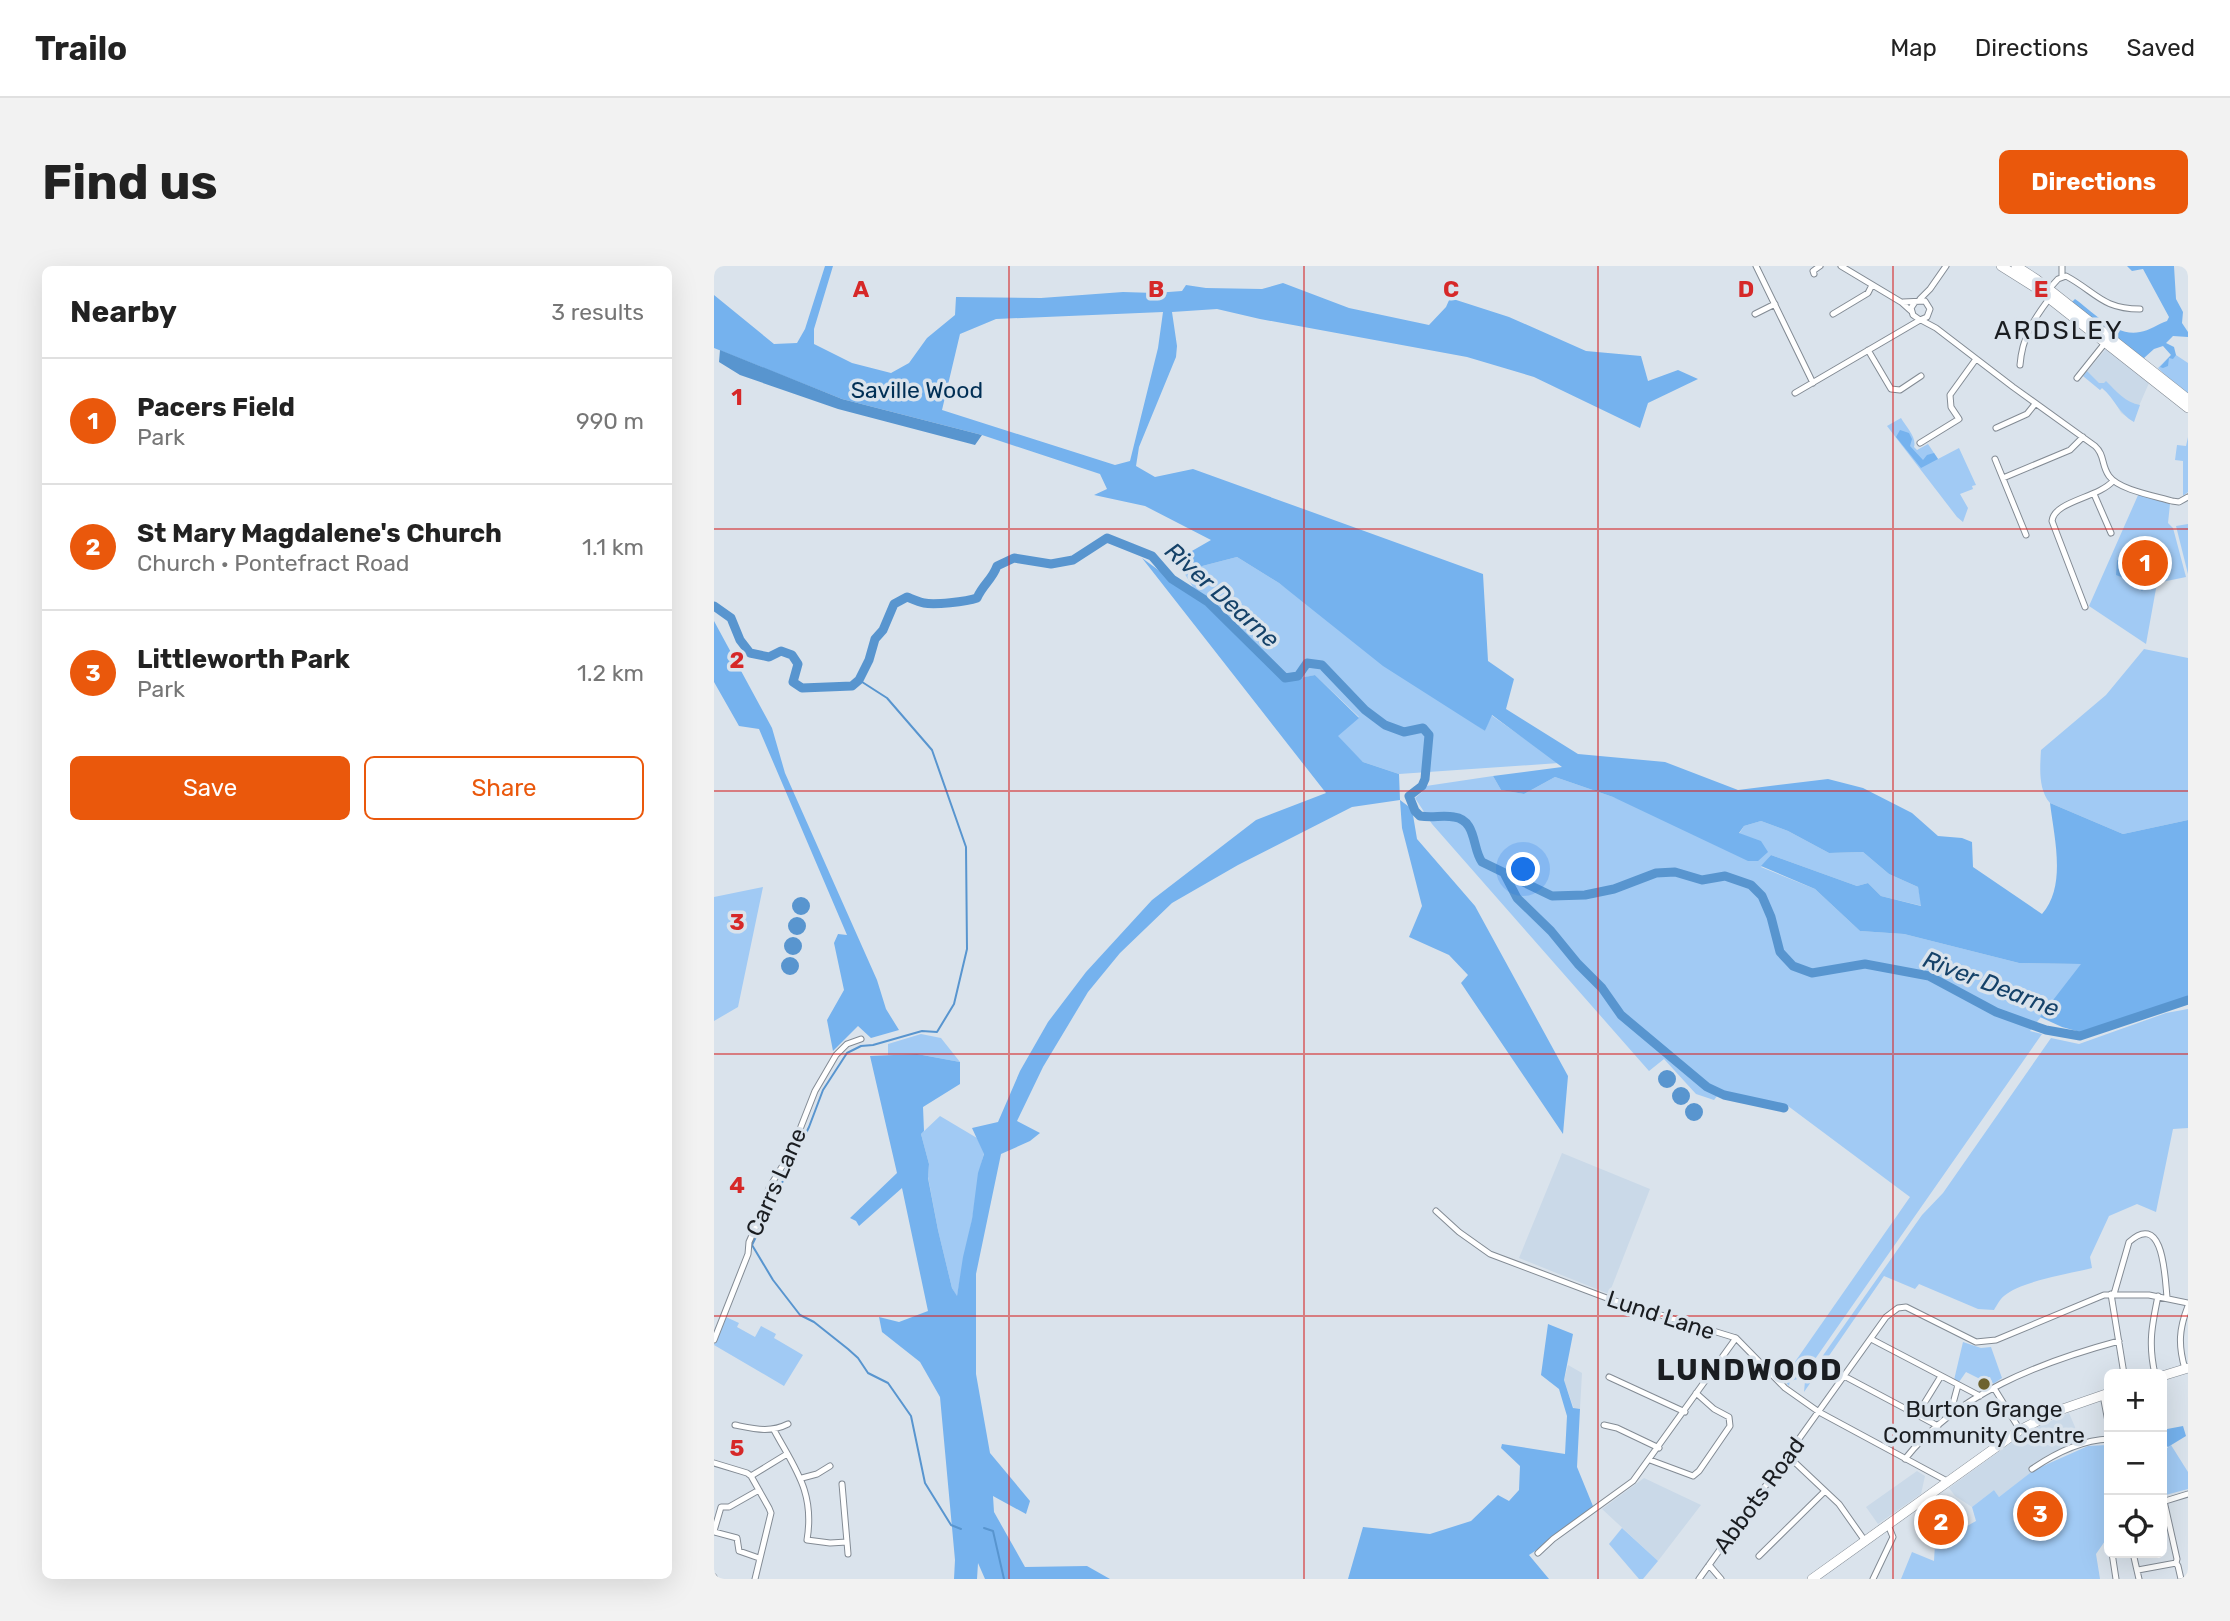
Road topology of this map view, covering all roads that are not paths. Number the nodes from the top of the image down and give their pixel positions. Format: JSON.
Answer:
{"nodes":[{"id":1,"x":1756,"y":266,"type":"edge"},
{"id":2,"x":1820,"y":266,"type":"edge"},
{"id":3,"x":1841,"y":266,"type":"edge"},
{"id":4,"x":1945,"y":266,"type":"edge"},
{"id":5,"x":2001,"y":266,"type":"edge"},
{"id":6,"x":2016,"y":266,"type":"edge"},
{"id":7,"x":2062,"y":266,"type":"edge"},
{"id":8,"x":1814,"y":274,"type":"dead end"},
{"id":9,"x":2062,"y":277,"type":"junction"},
{"id":10,"x":1872,"y":285,"type":"junction"},
{"id":11,"x":1930,"y":289,"type":"junction"},
{"id":12,"x":2049,"y":294,"type":"junction"},
{"id":13,"x":1917,"y":301,"type":"junction"},
{"id":14,"x":1901,"y":302,"type":"junction"},
{"id":15,"x":1775,"y":304,"type":"junction"},
{"id":16,"x":1930,"y":309,"type":"junction"},
{"id":17,"x":2140,"y":309,"type":"dead end"},
{"id":18,"x":1911,"y":312,"type":"junction"},
{"id":19,"x":1755,"y":314,"type":"dead end"},
{"id":20,"x":1833,"y":314,"type":"dead end"},
{"id":21,"x":1921,"y":320,"type":"junction"},
{"id":22,"x":1907,"y":327,"type":"junction"},
{"id":23,"x":1936,"y":328,"type":"junction"},
{"id":24,"x":2105,"y":343,"type":"junction"},
{"id":25,"x":1868,"y":350,"type":"junction"},
{"id":26,"x":1976,"y":359,"type":"junction"},
{"id":27,"x":2134,"y":362,"type":"junction"},
{"id":28,"x":2020,"y":365,"type":"dead end"},
{"id":29,"x":1918,"y":377,"type":"dead end"},
{"id":30,"x":2077,"y":378,"type":"dead end"},
{"id":31,"x":1813,"y":383,"type":"junction"},
{"id":32,"x":1795,"y":394,"type":"dead end"},
{"id":33,"x":2188,"y":399,"type":"edge"},
{"id":34,"x":2035,"y":404,"type":"junction"},
{"id":35,"x":2188,"y":408,"type":"edge"},
{"id":36,"x":1959,"y":419,"type":"junction"},
{"id":37,"x":1996,"y":428,"type":"dead end"},
{"id":38,"x":1963,"y":429,"type":"dead end"},
{"id":39,"x":2083,"y":437,"type":"junction"},
{"id":40,"x":1920,"y":443,"type":"dead end"},
{"id":41,"x":1994,"y":459,"type":"dead end"},
{"id":42,"x":2003,"y":478,"type":"junction"},
{"id":43,"x":2113,"y":481,"type":"junction"},
{"id":44,"x":2094,"y":494,"type":"junction"},
{"id":45,"x":2188,"y":497,"type":"edge"},
{"id":46,"x":2111,"y":533,"type":"dead end"},
{"id":47,"x":2026,"y":535,"type":"dead end"},
{"id":48,"x":2085,"y":607,"type":"dead end"},
{"id":49,"x":861,"y":1039,"type":"dead end"},
{"id":50,"x":1436,"y":1211,"type":"dead end"},
{"id":51,"x":2112,"y":1294,"type":"junction"},
{"id":52,"x":2158,"y":1296,"type":"junction"},
{"id":53,"x":2167,"y":1297,"type":"junction"},
{"id":54,"x":2188,"y":1304,"type":"edge"},
{"id":55,"x":1736,"y":1338,"type":"junction"},
{"id":56,"x":1871,"y":1339,"type":"junction"},
{"id":57,"x":714,"y":1340,"type":"edge"},
{"id":58,"x":2119,"y":1341,"type":"junction"},
{"id":59,"x":2186,"y":1368,"type":"edge"},
{"id":60,"x":2123,"y":1369,"type":"edge"},
{"id":61,"x":2154,"y":1369,"type":"edge"},
{"id":62,"x":2167,"y":1374,"type":"edge"},
{"id":63,"x":1844,"y":1376,"type":"junction"},
{"id":64,"x":1941,"y":1376,"type":"junction"},
{"id":65,"x":1609,"y":1377,"type":"dead end"},
{"id":66,"x":1958,"y":1385,"type":"junction"},
{"id":67,"x":1994,"y":1388,"type":"junction"},
{"id":68,"x":1696,"y":1393,"type":"junction"},
{"id":69,"x":2104,"y":1395,"type":"edge"},
{"id":70,"x":1980,"y":1396,"type":"junction"},
{"id":71,"x":1952,"y":1407,"type":"dead end"},
{"id":72,"x":1685,"y":1412,"type":"junction"},
{"id":73,"x":1819,"y":1412,"type":"junction"},
{"id":74,"x":1917,"y":1415,"type":"junction"},
{"id":75,"x":788,"y":1424,"type":"dead end"},
{"id":76,"x":735,"y":1425,"type":"dead end"},
{"id":77,"x":1605,"y":1425,"type":"dead end"},
{"id":78,"x":1938,"y":1426,"type":"junction"},
{"id":79,"x":775,"y":1430,"type":"junction"},
{"id":80,"x":2020,"y":1430,"type":"junction"},
{"id":81,"x":2104,"y":1439,"type":"edge"},
{"id":82,"x":1659,"y":1448,"type":"junction"},
{"id":83,"x":787,"y":1454,"type":"junction"},
{"id":84,"x":1787,"y":1455,"type":"junction"},
{"id":85,"x":1905,"y":1459,"type":"junction"},
{"id":86,"x":1650,"y":1460,"type":"junction"},
{"id":87,"x":714,"y":1463,"type":"edge"},
{"id":88,"x":830,"y":1466,"type":"dead end"},
{"id":89,"x":2032,"y":1469,"type":"dead end"},
{"id":90,"x":751,"y":1476,"type":"junction"},
{"id":91,"x":802,"y":1478,"type":"junction"},
{"id":92,"x":1947,"y":1481,"type":"junction"},
{"id":93,"x":842,"y":1484,"type":"dead end"},
{"id":94,"x":759,"y":1490,"type":"junction"},
{"id":95,"x":1825,"y":1491,"type":"junction"},
{"id":96,"x":2188,"y":1494,"type":"edge"},
{"id":97,"x":2167,"y":1501,"type":"edge"},
{"id":98,"x":2167,"y":1518,"type":"edge"},
{"id":99,"x":1888,"y":1525,"type":"junction"},
{"id":100,"x":714,"y":1531,"type":"edge"},
{"id":101,"x":1865,"y":1541,"type":"junction"},
{"id":102,"x":847,"y":1542,"type":"junction"},
{"id":103,"x":1538,"y":1553,"type":"dead end"},
{"id":104,"x":848,"y":1554,"type":"dead end"},
{"id":105,"x":1759,"y":1556,"type":"dead end"},
{"id":106,"x":759,"y":1558,"type":"junction"},
{"id":107,"x":2113,"y":1558,"type":"edge"},
{"id":108,"x":2133,"y":1558,"type":"edge"},
{"id":109,"x":2176,"y":1563,"type":"junction"},
{"id":110,"x":1709,"y":1565,"type":"junction"},
{"id":111,"x":2138,"y":1570,"type":"junction"},
{"id":112,"x":755,"y":1579,"type":"edge"},
{"id":113,"x":1699,"y":1579,"type":"edge"},
{"id":114,"x":1721,"y":1579,"type":"edge"},
{"id":115,"x":1812,"y":1579,"type":"edge"},
{"id":116,"x":1873,"y":1579,"type":"edge"},
{"id":117,"x":2116,"y":1579,"type":"edge"},
{"id":118,"x":2139,"y":1579,"type":"edge"},
{"id":119,"x":2181,"y":1579,"type":"edge"}],
"edges":[{"from":1,"to":15,"type":"street"},
{"from":2,"to":8,"type":"street"},
{"from":3,"to":10,"type":"street"},
{"from":4,"to":11,"type":"street"},
{"from":5,"to":12,"type":"highway"},
{"from":6,"to":12,"type":"highway"},
{"from":7,"to":9,"type":"street"},
{"from":9,"to":12,"type":"street"},
{"from":9,"to":17,"type":"street"},
{"from":10,"to":14,"type":"street"},
{"from":10,"to":20,"type":"street"},
{"from":11,"to":13,"type":"street"},
{"from":11,"to":16,"type":"street"},
{"from":12,"to":24,"type":"highway"},
{"from":12,"to":27,"type":"highway"},
{"from":12,"to":28,"type":"street"},
{"from":13,"to":14,"type":"street"},
{"from":13,"to":16,"type":"street"},
{"from":13,"to":18,"type":"street"},
{"from":14,"to":18,"type":"street"},
{"from":15,"to":19,"type":"street"},
{"from":15,"to":31,"type":"street"},
{"from":16,"to":21,"type":"street"},
{"from":16,"to":23,"type":"street"},
{"from":18,"to":21,"type":"street"},
{"from":18,"to":22,"type":"street"},
{"from":21,"to":22,"type":"street"},
{"from":21,"to":23,"type":"street"},
{"from":22,"to":25,"type":"street"},
{"from":23,"to":26,"type":"street"},
{"from":24,"to":27,"type":"highway"},
{"from":24,"to":30,"type":"street"},
{"from":25,"to":29,"type":"street"},
{"from":25,"to":31,"type":"street"},
{"from":26,"to":34,"type":"street"},
{"from":26,"to":36,"type":"street"},
{"from":27,"to":33,"type":"highway"},
{"from":27,"to":35,"type":"highway"},
{"from":31,"to":32,"type":"street"},
{"from":34,"to":37,"type":"street"},
{"from":34,"to":39,"type":"street"},
{"from":36,"to":38,"type":"street"},
{"from":36,"to":40,"type":"street"},
{"from":39,"to":42,"type":"street"},
{"from":39,"to":43,"type":"street"},
{"from":41,"to":42,"type":"street"},
{"from":42,"to":47,"type":"street"},
{"from":43,"to":44,"type":"street"},
{"from":43,"to":45,"type":"street"},
{"from":44,"to":46,"type":"street"},
{"from":44,"to":48,"type":"street"},
{"from":49,"to":57,"type":"street","name":"Carrs Lane"},
{"from":50,"to":55,"type":"street","name":"Lund Lane"},
{"from":51,"to":52,"type":"street"},
{"from":51,"to":53,"type":"street"},
{"from":51,"to":56,"type":"street","name":"Abbots Road"},
{"from":51,"to":58,"type":"street"},
{"from":52,"to":53,"type":"street"},
{"from":52,"to":61,"type":"street"},
{"from":53,"to":54,"type":"street"},
{"from":54,"to":59,"type":"street"},
{"from":55,"to":68,"type":"street"},
{"from":55,"to":73,"type":"street","name":"Lund Lane"},
{"from":56,"to":63,"type":"street","name":"Abbots Road"},
{"from":56,"to":64,"type":"street"},
{"from":58,"to":60,"type":"street"},
{"from":58,"to":67,"type":"street"},
{"from":59,"to":62,"type":"highway"},
{"from":63,"to":73,"type":"street","name":"Abbots Road"},
{"from":63,"to":74,"type":"street"},
{"from":64,"to":66,"type":"street"},
{"from":64,"to":74,"type":"street"},
{"from":65,"to":72,"type":"street"},
{"from":66,"to":70,"type":"street"},
{"from":66,"to":71,"type":"street"},
{"from":67,"to":70,"type":"street"},
{"from":67,"to":80,"type":"street"},
{"from":68,"to":72,"type":"street"},
{"from":68,"to":86,"type":"street"},
{"from":69,"to":80,"type":"highway"},
{"from":70,"to":78,"type":"street"},
{"from":72,"to":82,"type":"street"},
{"from":73,"to":84,"type":"street","name":"Abbots Road"},
{"from":73,"to":85,"type":"street","name":"Lund Lane"},
{"from":74,"to":78,"type":"street"},
{"from":75,"to":79,"type":"street"},
{"from":76,"to":79,"type":"street"},
{"from":77,"to":82,"type":"street"},
{"from":78,"to":85,"type":"street"},
{"from":79,"to":83,"type":"street"},
{"from":80,"to":92,"type":"highway"},
{"from":81,"to":89,"type":"street"},
{"from":82,"to":86,"type":"street"},
{"from":83,"to":90,"type":"street"},
{"from":83,"to":91,"type":"street"},
{"from":84,"to":95,"type":"street"},
{"from":84,"to":110,"type":"street","name":"Abbots Road"},
{"from":85,"to":92,"type":"street","name":"Lund Lane"},
{"from":86,"to":103,"type":"street"},
{"from":87,"to":90,"type":"street"},
{"from":88,"to":91,"type":"street"},
{"from":90,"to":94,"type":"street"},
{"from":91,"to":102,"type":"street"},
{"from":92,"to":99,"type":"highway"},
{"from":93,"to":102,"type":"street"},
{"from":94,"to":100,"type":"street"},
{"from":94,"to":106,"type":"street"},
{"from":95,"to":101,"type":"street"},
{"from":95,"to":105,"type":"street"},
{"from":96,"to":97,"type":"street"},
{"from":98,"to":109,"type":"street"},
{"from":99,"to":101,"type":"highway"},
{"from":99,"to":116,"type":"street"},
{"from":100,"to":106,"type":"street"},
{"from":101,"to":115,"type":"highway"},
{"from":102,"to":104,"type":"street"},
{"from":106,"to":112,"type":"street"},
{"from":107,"to":117,"type":"street"},
{"from":108,"to":111,"type":"street"},
{"from":109,"to":111,"type":"street"},
{"from":109,"to":119,"type":"street"},
{"from":110,"to":113,"type":"street","name":"Abbots Road"},
{"from":110,"to":114,"type":"street"},
{"from":111,"to":118,"type":"street"}]}
